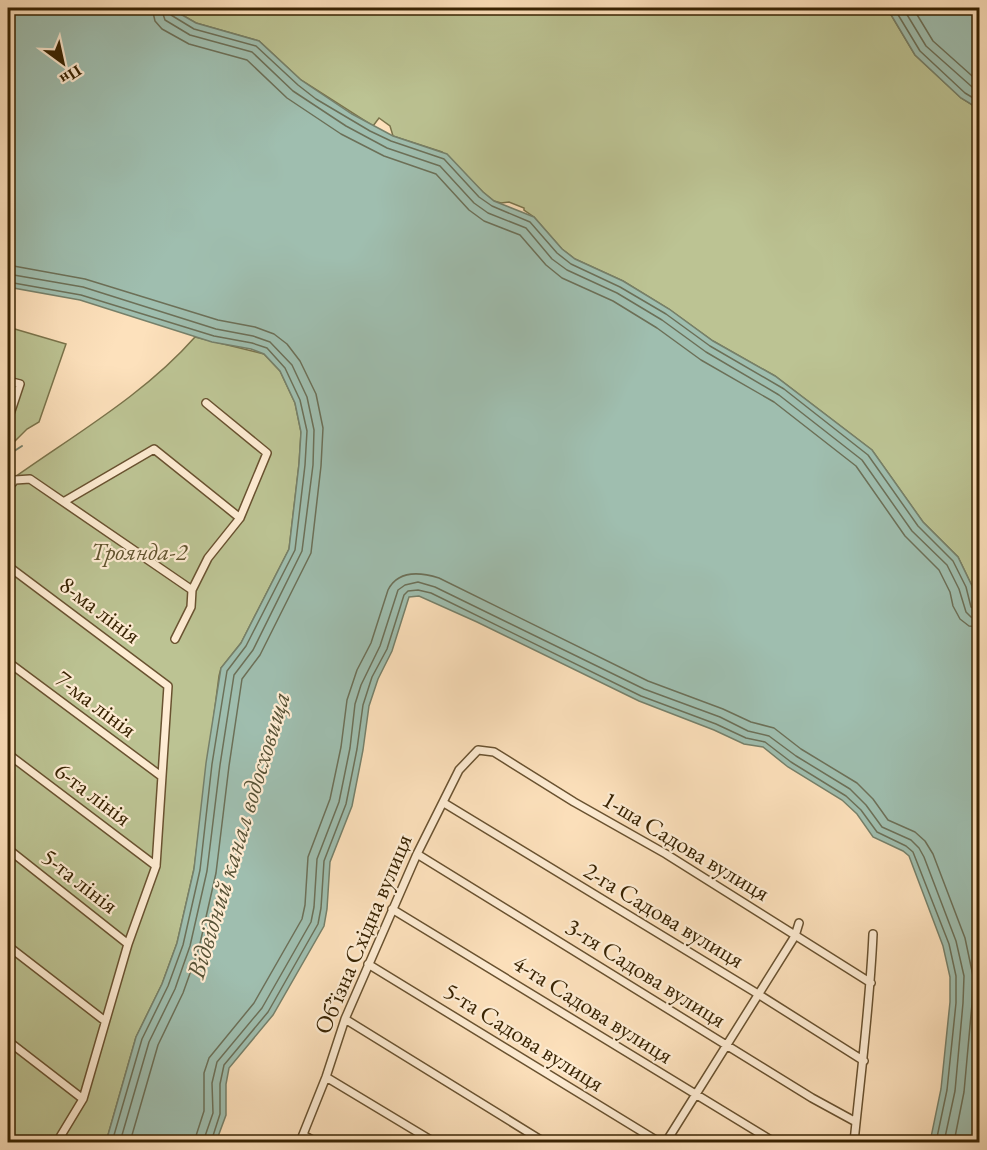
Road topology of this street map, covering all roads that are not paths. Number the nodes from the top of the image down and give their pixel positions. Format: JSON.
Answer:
{"nodes":[{"id":1,"x":8,"y":381,"type":"edge"},
{"id":2,"x":206,"y":403,"type":"dead end"},
{"id":3,"x":8,"y":420,"type":"edge"},
{"id":4,"x":8,"y":488,"type":"edge"},
{"id":5,"x":65,"y":501,"type":"junction"},
{"id":6,"x":240,"y":518,"type":"junction"},
{"id":7,"x":8,"y":566,"type":"edge"},
{"id":8,"x":192,"y":590,"type":"junction"},
{"id":9,"x":175,"y":639,"type":"dead end"},
{"id":10,"x":8,"y":662,"type":"edge"},
{"id":11,"x":478,"y":750,"type":"joint"},
{"id":12,"x":8,"y":754,"type":"edge"},
{"id":13,"x":161,"y":776,"type":"junction"},
{"id":14,"x":444,"y":803,"type":"junction"},
{"id":15,"x":8,"y":849,"type":"edge"},
{"id":16,"x":417,"y":854,"type":"junction"},
{"id":17,"x":156,"y":866,"type":"junction"},
{"id":18,"x":392,"y":909,"type":"junction"},
{"id":19,"x":799,"y":923,"type":"dead end"},
{"id":20,"x":873,"y":934,"type":"dead end"},
{"id":21,"x":795,"y":936,"type":"junction"},
{"id":22,"x":128,"y":944,"type":"junction"},
{"id":23,"x":8,"y":946,"type":"edge"},
{"id":24,"x":368,"y":964,"type":"junction"},
{"id":25,"x":871,"y":983,"type":"junction"},
{"id":26,"x":758,"y":994,"type":"junction"},
{"id":27,"x":345,"y":1019,"type":"junction"},
{"id":28,"x":105,"y":1021,"type":"junction"},
{"id":29,"x":8,"y":1041,"type":"edge"},
{"id":30,"x":727,"y":1046,"type":"junction"},
{"id":31,"x":864,"y":1061,"type":"junction"},
{"id":32,"x":326,"y":1077,"type":"junction"},
{"id":33,"x":696,"y":1095,"type":"junction"},
{"id":34,"x":83,"y":1099,"type":"junction"},
{"id":35,"x":856,"y":1122,"type":"junction"},
{"id":36,"x":303,"y":1135,"type":"junction"},
{"id":37,"x":57,"y":1143,"type":"edge"},
{"id":38,"x":300,"y":1143,"type":"edge"},
{"id":39,"x":316,"y":1143,"type":"edge"},
{"id":40,"x":434,"y":1143,"type":"edge"},
{"id":41,"x":544,"y":1143,"type":"edge"},
{"id":42,"x":659,"y":1143,"type":"edge"},
{"id":43,"x":666,"y":1143,"type":"edge"},
{"id":44,"x":774,"y":1143,"type":"edge"},
{"id":45,"x":854,"y":1143,"type":"edge"}],
"edges":[{"from":1,"to":3,"type":"street"},
{"from":2,"to":6,"type":"street"},
{"from":4,"to":5,"type":"street"},
{"from":5,"to":6,"type":"street"},
{"from":5,"to":8,"type":"street"},
{"from":6,"to":8,"type":"street"},
{"from":7,"to":13,"type":"street","name":"8-ма лінія"},
{"from":8,"to":9,"type":"street"},
{"from":10,"to":13,"type":"street","name":"7-ма лінія"},
{"from":11,"to":14,"type":"street","name":"Обʼїзна Східна вулиця"},
{"from":11,"to":21,"type":"street","name":"1-ша Садова вулиця"},
{"from":12,"to":17,"type":"street","name":"6-та лінія"},
{"from":13,"to":17,"type":"street"},
{"from":14,"to":16,"type":"street","name":"Обʼїзна Східна вулиця"},
{"from":14,"to":26,"type":"street","name":"2-га Садова вулиця"},
{"from":15,"to":22,"type":"street","name":"5-та лінія"},
{"from":16,"to":18,"type":"street","name":"Обʼїзна Східна вулиця"},
{"from":16,"to":30,"type":"street","name":"3-тя Садова вулиця"},
{"from":17,"to":22,"type":"street"},
{"from":18,"to":24,"type":"street","name":"Обʼїзна Східна вулиця"},
{"from":18,"to":33,"type":"street","name":"4-та Садова вулиця"},
{"from":19,"to":21,"type":"street"},
{"from":20,"to":25,"type":"street"},
{"from":21,"to":25,"type":"street","name":"1-ша Садова вулиця"},
{"from":21,"to":26,"type":"street"},
{"from":22,"to":28,"type":"street"},
{"from":23,"to":28,"type":"street"},
{"from":24,"to":27,"type":"street","name":"Обʼїзна Східна вулиця"},
{"from":24,"to":42,"type":"street","name":"5-та Садова вулиця"},
{"from":25,"to":31,"type":"street"},
{"from":26,"to":30,"type":"street"},
{"from":26,"to":31,"type":"street","name":"2-га Садова вулиця"},
{"from":27,"to":32,"type":"street","name":"Обʼїзна Східна вулиця"},
{"from":27,"to":41,"type":"street"},
{"from":28,"to":34,"type":"street"},
{"from":29,"to":34,"type":"street"},
{"from":30,"to":33,"type":"street"},
{"from":30,"to":35,"type":"street","name":"3-тя Садова вулиця"},
{"from":31,"to":35,"type":"street"},
{"from":32,"to":36,"type":"street","name":"Обʼїзна Східна вулиця"},
{"from":32,"to":40,"type":"street"},
{"from":33,"to":43,"type":"street"},
{"from":33,"to":44,"type":"street","name":"4-та Садова вулиця"},
{"from":34,"to":37,"type":"street"},
{"from":35,"to":45,"type":"street"},
{"from":36,"to":38,"type":"street","name":"Обʼїзна Східна вулиця"},
{"from":36,"to":39,"type":"street"}]}
